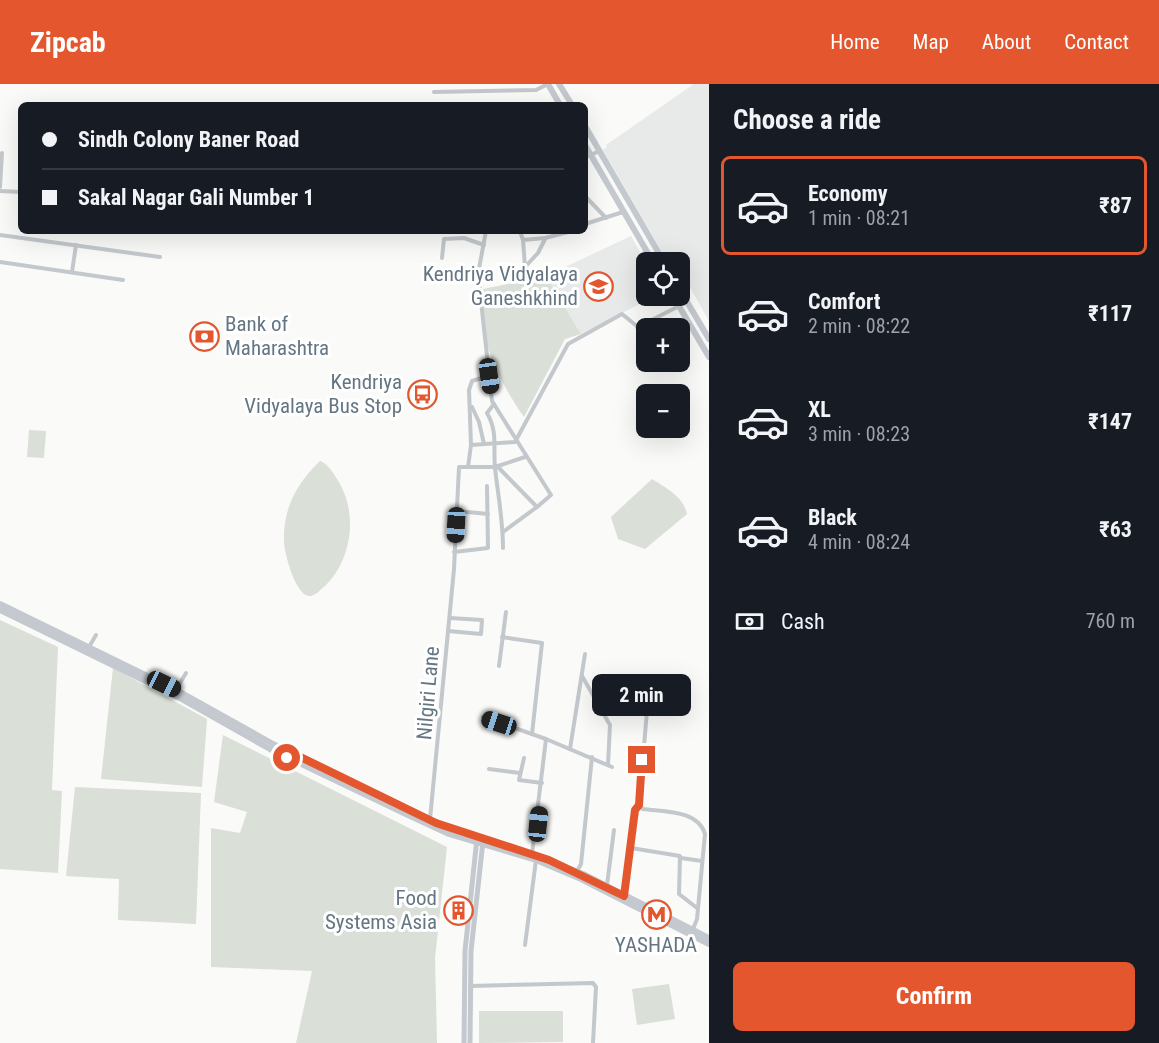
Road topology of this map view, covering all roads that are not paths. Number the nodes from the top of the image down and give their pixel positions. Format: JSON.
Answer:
{"nodes":[{"id":1,"x":548,"y":84,"type":"edge"},
{"id":2,"x":559,"y":84,"type":"edge"},
{"id":3,"x":434,"y":92,"type":"dead end"},
{"id":4,"x":558,"y":102,"type":"edge"},
{"id":5,"x":570,"y":102,"type":"edge"},
{"id":6,"x":588,"y":131,"type":"edge"},
{"id":7,"x":600,"y":151,"type":"junction"},
{"id":8,"x":2,"y":153,"type":"dead end"},
{"id":9,"x":588,"y":156,"type":"edge"},
{"id":10,"x":0,"y":189,"type":"edge"},
{"id":11,"x":18,"y":192,"type":"edge"},
{"id":12,"x":588,"y":199,"type":"edge"},
{"id":13,"x":623,"y":212,"type":"junction"},
{"id":14,"x":607,"y":218,"type":"junction"},
{"id":15,"x":588,"y":223,"type":"edge"},
{"id":16,"x":485,"y":234,"type":"edge"},
{"id":17,"x":521,"y":234,"type":"edge"},
{"id":18,"x":560,"y":234,"type":"edge"},
{"id":19,"x":0,"y":235,"type":"edge"},
{"id":20,"x":545,"y":238,"type":"junction"},
{"id":21,"x":523,"y":240,"type":"junction"},
{"id":22,"x":76,"y":245,"type":"junction"},
{"id":23,"x":483,"y":245,"type":"junction"},
{"id":24,"x":647,"y":252,"type":"edge"},
{"id":25,"x":658,"y":252,"type":"edge"},
{"id":26,"x":160,"y":257,"type":"dead end"},
{"id":27,"x":442,"y":258,"type":"dead end"},
{"id":28,"x":0,"y":262,"type":"edge"},
{"id":29,"x":72,"y":273,"type":"junction"},
{"id":30,"x":123,"y":280,"type":"dead end"},
{"id":31,"x":679,"y":306,"type":"joint"},
{"id":32,"x":689,"y":306,"type":"edge"},
{"id":33,"x":655,"y":318,"type":"edge"},
{"id":34,"x":686,"y":318,"type":"edge"},
{"id":35,"x":690,"y":324,"type":"edge"},
{"id":36,"x":636,"y":326,"type":"edge"},
{"id":37,"x":709,"y":339,"type":"edge"},
{"id":38,"x":709,"y":357,"type":"edge"},
{"id":39,"x":489,"y":376,"type":"junction"},
{"id":40,"x":470,"y":404,"type":"junction"},
{"id":41,"x":494,"y":404,"type":"junction"},
{"id":42,"x":515,"y":442,"type":"junction"},
{"id":43,"x":484,"y":444,"type":"junction"},
{"id":44,"x":496,"y":444,"type":"junction"},
{"id":45,"x":471,"y":445,"type":"junction"},
{"id":46,"x":525,"y":457,"type":"junction"},
{"id":47,"x":468,"y":467,"type":"junction"},
{"id":48,"x":496,"y":467,"type":"junction"},
{"id":49,"x":487,"y":486,"type":"dead end"},
{"id":50,"x":537,"y":507,"type":"junction"},
{"id":51,"x":457,"y":511,"type":"junction"},
{"id":52,"x":488,"y":514,"type":"junction"},
{"id":53,"x":503,"y":532,"type":"junction"},
{"id":54,"x":503,"y":548,"type":"dead end"},
{"id":55,"x":454,"y":552,"type":"junction"},
{"id":56,"x":0,"y":604,"type":"edge"},
{"id":57,"x":0,"y":610,"type":"edge"},
{"id":58,"x":506,"y":612,"type":"dead end"},
{"id":59,"x":450,"y":618,"type":"junction"},
{"id":60,"x":448,"y":631,"type":"junction"},
{"id":61,"x":96,"y":635,"type":"dead end"},
{"id":62,"x":502,"y":637,"type":"junction"},
{"id":63,"x":89,"y":648,"type":"junction"},
{"id":64,"x":585,"y":654,"type":"dead end"},
{"id":65,"x":499,"y":666,"type":"dead end"},
{"id":66,"x":186,"y":673,"type":"dead end"},
{"id":67,"x":582,"y":676,"type":"junction"},
{"id":68,"x":176,"y":690,"type":"junction"},
{"id":69,"x":648,"y":699,"type":"dead end"},
{"id":70,"x":483,"y":717,"type":"dead end"},
{"id":71,"x":532,"y":734,"type":"junction"},
{"id":72,"x":546,"y":739,"type":"junction"},
{"id":73,"x":570,"y":749,"type":"junction"},
{"id":74,"x":282,"y":752,"type":"junction"},
{"id":75,"x":524,"y":758,"type":"dead end"},
{"id":76,"x":592,"y":758,"type":"junction"},
{"id":77,"x":489,"y":768,"type":"dead end"},
{"id":78,"x":520,"y":773,"type":"junction"},
{"id":79,"x":542,"y":783,"type":"junction"},
{"id":80,"x":639,"y":805,"type":"junction"},
{"id":81,"x":430,"y":820,"type":"junction"},
{"id":82,"x":614,"y":830,"type":"dead end"},
{"id":83,"x":480,"y":842,"type":"junction"},
{"id":84,"x":631,"y":848,"type":"junction"},
{"id":85,"x":534,"y":857,"type":"junction"},
{"id":86,"x":681,"y":858,"type":"junction"},
{"id":87,"x":702,"y":861,"type":"junction"},
{"id":88,"x":576,"y":874,"type":"junction"},
{"id":89,"x":607,"y":886,"type":"junction"},
{"id":90,"x":624,"y":896,"type":"junction"},
{"id":91,"x":698,"y":909,"type":"junction"},
{"id":92,"x":691,"y":930,"type":"junction"},
{"id":93,"x":709,"y":938,"type":"edge"},
{"id":94,"x":709,"y":944,"type":"edge"},
{"id":95,"x":525,"y":945,"type":"dead end"},
{"id":96,"x":468,"y":986,"type":"junction"},
{"id":97,"x":464,"y":1043,"type":"edge"},
{"id":98,"x":470,"y":1043,"type":"edge"},
{"id":99,"x":593,"y":1043,"type":"edge"}],
"edges":[{"from":1,"to":3,"type":"street"},
{"from":1,"to":4,"type":"main road"},
{"from":2,"to":5,"type":"main road"},
{"from":6,"to":7,"type":"main road"},
{"from":7,"to":9,"type":"street"},
{"from":7,"to":25,"type":"main road"},
{"from":8,"to":10,"type":"street"},
{"from":9,"to":13,"type":"main road"},
{"from":10,"to":11,"type":"street"},
{"from":12,"to":14,"type":"street"},
{"from":13,"to":14,"type":"street"},
{"from":13,"to":24,"type":"main road"},
{"from":14,"to":15,"type":"street"},
{"from":16,"to":23,"type":"street"},
{"from":17,"to":21,"type":"street"},
{"from":18,"to":20,"type":"street"},
{"from":19,"to":22,"type":"street"},
{"from":20,"to":21,"type":"street"},
{"from":20,"to":21,"type":"street"},
{"from":22,"to":26,"type":"street"},
{"from":22,"to":29,"type":"street"},
{"from":23,"to":27,"type":"street"},
{"from":23,"to":39,"type":"street"},
{"from":28,"to":29,"type":"street"},
{"from":29,"to":30,"type":"street"},
{"from":31,"to":33,"type":"street"},
{"from":31,"to":34,"type":"main road"},
{"from":32,"to":37,"type":"main road"},
{"from":35,"to":38,"type":"main road"},
{"from":36,"to":42,"type":"street"},
{"from":39,"to":40,"type":"street"},
{"from":39,"to":41,"type":"street"},
{"from":40,"to":43,"type":"street"},
{"from":40,"to":45,"type":"street"},
{"from":41,"to":42,"type":"street"},
{"from":41,"to":44,"type":"street"},
{"from":42,"to":44,"type":"street"},
{"from":42,"to":46,"type":"street"},
{"from":43,"to":44,"type":"street"},
{"from":43,"to":45,"type":"street"},
{"from":44,"to":48,"type":"street"},
{"from":45,"to":47,"type":"street"},
{"from":46,"to":48,"type":"street"},
{"from":46,"to":50,"type":"street"},
{"from":47,"to":48,"type":"street"},
{"from":47,"to":51,"type":"street","name":"Nilgiri Lane"},
{"from":48,"to":50,"type":"street"},
{"from":48,"to":53,"type":"street"},
{"from":49,"to":52,"type":"street"},
{"from":50,"to":53,"type":"street"},
{"from":51,"to":52,"type":"street"},
{"from":51,"to":55,"type":"street","name":"Nilgiri Lane"},
{"from":52,"to":55,"type":"street"},
{"from":53,"to":54,"type":"street"},
{"from":55,"to":59,"type":"street","name":"Nilgiri Lane"},
{"from":56,"to":63,"type":"main road"},
{"from":57,"to":74,"type":"main road"},
{"from":58,"to":62,"type":"street"},
{"from":59,"to":60,"type":"street","name":"Nilgiri Lane"},
{"from":59,"to":60,"type":"street"},
{"from":60,"to":81,"type":"street","name":"Nilgiri Lane"},
{"from":61,"to":63,"type":"street"},
{"from":62,"to":65,"type":"street"},
{"from":62,"to":71,"type":"street"},
{"from":63,"to":68,"type":"main road"},
{"from":64,"to":67,"type":"street"},
{"from":66,"to":68,"type":"street"},
{"from":67,"to":73,"type":"street"},
{"from":67,"to":76,"type":"street"},
{"from":68,"to":74,"type":"main road"},
{"from":69,"to":80,"type":"street"},
{"from":70,"to":71,"type":"street"},
{"from":71,"to":72,"type":"street"},
{"from":72,"to":73,"type":"street"},
{"from":72,"to":79,"type":"street"},
{"from":73,"to":76,"type":"street"},
{"from":74,"to":81,"type":"main road"},
{"from":74,"to":83,"type":"main road"},
{"from":75,"to":78,"type":"street"},
{"from":76,"to":88,"type":"street"},
{"from":77,"to":78,"type":"street"},
{"from":78,"to":79,"type":"street"},
{"from":79,"to":85,"type":"street"},
{"from":80,"to":84,"type":"street"},
{"from":80,"to":87,"type":"street"},
{"from":81,"to":83,"type":"main road"},
{"from":82,"to":89,"type":"street"},
{"from":83,"to":85,"type":"main road"},
{"from":83,"to":96,"type":"street"},
{"from":84,"to":86,"type":"street"},
{"from":84,"to":90,"type":"street"},
{"from":85,"to":88,"type":"main road"},
{"from":85,"to":95,"type":"street"},
{"from":86,"to":87,"type":"street"},
{"from":86,"to":91,"type":"street"},
{"from":87,"to":91,"type":"street"},
{"from":88,"to":89,"type":"main road"},
{"from":88,"to":94,"type":"main road"},
{"from":89,"to":90,"type":"main road"},
{"from":90,"to":92,"type":"main road"},
{"from":91,"to":92,"type":"street"},
{"from":92,"to":93,"type":"main road"},
{"from":96,"to":97,"type":"street"},
{"from":96,"to":98,"type":"street"},
{"from":96,"to":99,"type":"street"}]}
